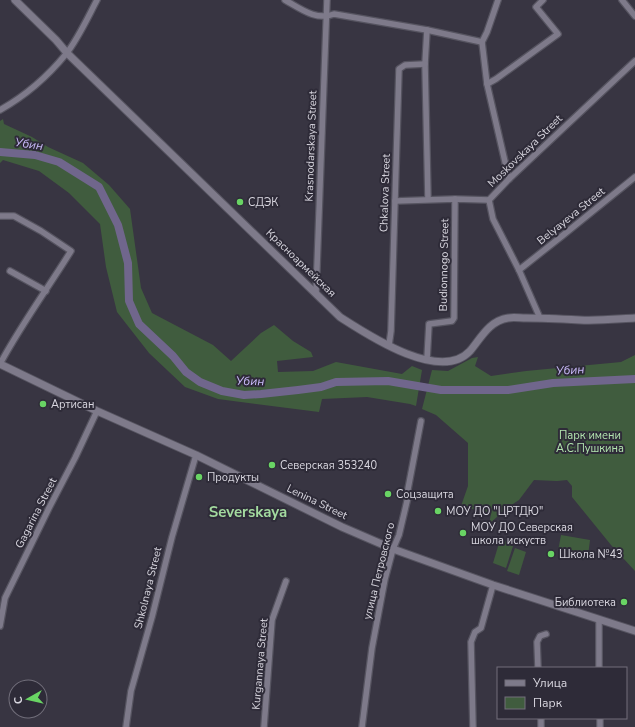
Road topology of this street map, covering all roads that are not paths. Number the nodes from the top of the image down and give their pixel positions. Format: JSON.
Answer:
{"nodes":[{"id":1,"x":14,"y":0,"type":"edge"},
{"id":2,"x":97,"y":0,"type":"edge"},
{"id":3,"x":285,"y":0,"type":"edge"},
{"id":4,"x":327,"y":0,"type":"edge"},
{"id":5,"x":498,"y":0,"type":"edge"},
{"id":6,"x":543,"y":0,"type":"edge"},
{"id":7,"x":622,"y":0,"type":"edge"},
{"id":8,"x":635,"y":16,"type":"edge"},
{"id":9,"x":326,"y":17,"type":"junction"},
{"id":10,"x":427,"y":30,"type":"junction"},
{"id":11,"x":482,"y":42,"type":"junction"},
{"id":12,"x":67,"y":53,"type":"junction"},
{"id":13,"x":635,"y":61,"type":"edge"},
{"id":14,"x":425,"y":64,"type":"junction"},
{"id":15,"x":487,"y":84,"type":"junction"},
{"id":16,"x":0,"y":110,"type":"edge"},
{"id":17,"x":635,"y":177,"type":"edge"},
{"id":18,"x":509,"y":179,"type":"junction"},
{"id":19,"x":428,"y":199,"type":"junction"},
{"id":20,"x":455,"y":199,"type":"junction"},
{"id":21,"x":489,"y":200,"type":"junction"},
{"id":22,"x":395,"y":201,"type":"junction"},
{"id":23,"x":0,"y":216,"type":"edge"},
{"id":24,"x":519,"y":270,"type":"junction"},
{"id":25,"x":10,"y":271,"type":"dead end"},
{"id":26,"x":46,"y":292,"type":"junction"},
{"id":27,"x":316,"y":292,"type":"junction"},
{"id":28,"x":540,"y":318,"type":"junction"},
{"id":29,"x":635,"y":318,"type":"edge"},
{"id":30,"x":389,"y":345,"type":"junction"},
{"id":31,"x":427,"y":359,"type":"junction"},
{"id":32,"x":0,"y":364,"type":"edge"},
{"id":33,"x":97,"y":411,"type":"junction"},
{"id":34,"x":421,"y":421,"type":"dead end"},
{"id":35,"x":196,"y":455,"type":"junction"},
{"id":36,"x":393,"y":549,"type":"junction"},
{"id":37,"x":286,"y":581,"type":"dead end"},
{"id":38,"x":493,"y":585,"type":"junction"},
{"id":39,"x":2,"y":597,"type":"edge"},
{"id":40,"x":599,"y":620,"type":"junction"},
{"id":41,"x":0,"y":626,"type":"edge"},
{"id":42,"x":635,"y":631,"type":"edge"},
{"id":43,"x":546,"y":634,"type":"dead end"},
{"id":44,"x":538,"y":667,"type":"edge"},
{"id":45,"x":599,"y":667,"type":"edge"},
{"id":46,"x":126,"y":727,"type":"edge"},
{"id":47,"x":264,"y":727,"type":"edge"},
{"id":48,"x":362,"y":727,"type":"edge"},
{"id":49,"x":473,"y":727,"type":"edge"}],
"edges":[{"from":1,"to":12,"type":"street","name":"Красноармейская"},
{"from":2,"to":12,"type":"street"},
{"from":3,"to":9,"type":"street"},
{"from":4,"to":9,"type":"street","name":"Krasnodarskaya Street"},
{"from":5,"to":11,"type":"street"},
{"from":6,"to":15,"type":"street"},
{"from":7,"to":8,"type":"street"},
{"from":9,"to":10,"type":"street"},
{"from":9,"to":27,"type":"street","name":"Krasnodarskaya Street"},
{"from":10,"to":11,"type":"street"},
{"from":10,"to":14,"type":"street"},
{"from":11,"to":15,"type":"street"},
{"from":12,"to":16,"type":"street"},
{"from":12,"to":27,"type":"street","name":"Красноармейская"},
{"from":13,"to":18,"type":"street","name":"Moskovskaya Street"},
{"from":14,"to":19,"type":"street"},
{"from":14,"to":22,"type":"street","name":"Chkalova Street"},
{"from":15,"to":18,"type":"street"},
{"from":17,"to":24,"type":"street","name":"Belyayeva Street"},
{"from":18,"to":21,"type":"street","name":"Moskovskaya Street"},
{"from":19,"to":20,"type":"street"},
{"from":19,"to":22,"type":"street"},
{"from":20,"to":21,"type":"street"},
{"from":20,"to":31,"type":"street","name":"Budionnogo Street"},
{"from":21,"to":24,"type":"street","name":"Moskovskaya Street"},
{"from":22,"to":30,"type":"street","name":"Chkalova Street"},
{"from":23,"to":26,"type":"street"},
{"from":24,"to":28,"type":"street","name":"Moskovskaya Street"},
{"from":25,"to":26,"type":"street"},
{"from":26,"to":32,"type":"street"},
{"from":27,"to":30,"type":"street","name":"Красноармейская"},
{"from":28,"to":29,"type":"street","name":"Красноармейская"},
{"from":28,"to":31,"type":"street","name":"Красноармейская"},
{"from":30,"to":31,"type":"street","name":"Красноармейская"},
{"from":32,"to":33,"type":"street","name":"Lenina Street"},
{"from":33,"to":35,"type":"street","name":"Lenina Street"},
{"from":33,"to":39,"type":"street","name":"Gagarina Street"},
{"from":34,"to":36,"type":"street","name":"улица Петровского"},
{"from":35,"to":36,"type":"street","name":"Lenina Street"},
{"from":35,"to":46,"type":"street","name":"Shkolnaya Street"},
{"from":36,"to":38,"type":"street","name":"Lenina Street"},
{"from":36,"to":48,"type":"street","name":"улица Петровского"},
{"from":37,"to":47,"type":"street","name":"Kurgannaya Street"},
{"from":38,"to":40,"type":"street","name":"Lenina Street"},
{"from":38,"to":49,"type":"street"},
{"from":39,"to":41,"type":"street","name":"Gagarina Street"},
{"from":40,"to":42,"type":"street","name":"Lenina Street"},
{"from":40,"to":45,"type":"street"},
{"from":43,"to":44,"type":"street"}]}
